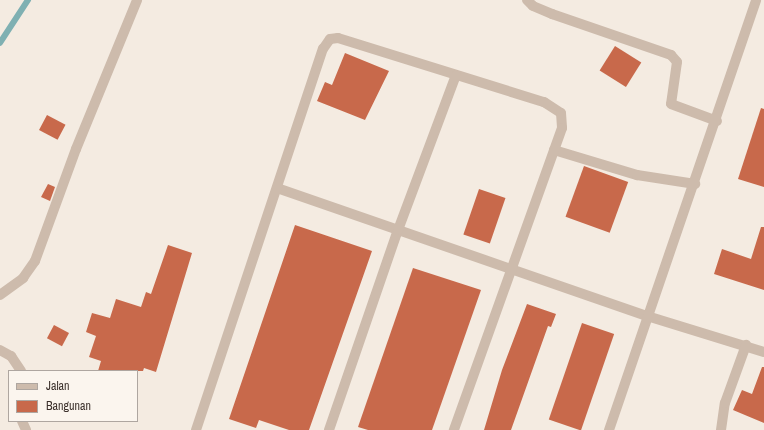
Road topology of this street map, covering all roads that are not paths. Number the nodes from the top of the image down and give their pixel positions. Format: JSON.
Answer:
{"nodes":[{"id":1,"x":137,"y":0,"type":"edge"},
{"id":2,"x":527,"y":0,"type":"edge"},
{"id":3,"x":756,"y":0,"type":"edge"},
{"id":4,"x":456,"y":76,"type":"junction"},
{"id":5,"x":717,"y":121,"type":"junction"},
{"id":6,"x":554,"y":150,"type":"junction"},
{"id":7,"x":695,"y":184,"type":"junction"},
{"id":8,"x":277,"y":188,"type":"junction"},
{"id":9,"x":398,"y":230,"type":"junction"},
{"id":10,"x":513,"y":268,"type":"junction"},
{"id":11,"x":0,"y":295,"type":"edge"},
{"id":12,"x":646,"y":316,"type":"junction"},
{"id":13,"x":746,"y":345,"type":"junction"},
{"id":14,"x":0,"y":350,"type":"edge"},
{"id":15,"x":764,"y":352,"type":"edge"},
{"id":16,"x":21,"y":370,"type":"edge"},
{"id":17,"x":196,"y":430,"type":"edge"},
{"id":18,"x":328,"y":430,"type":"edge"},
{"id":19,"x":454,"y":430,"type":"edge"},
{"id":20,"x":609,"y":430,"type":"edge"},
{"id":21,"x":721,"y":430,"type":"edge"}],
"edges":[{"from":1,"to":11,"type":"street"},
{"from":2,"to":5,"type":"street"},
{"from":3,"to":5,"type":"street"},
{"from":4,"to":6,"type":"street"},
{"from":4,"to":8,"type":"street"},
{"from":4,"to":9,"type":"street"},
{"from":5,"to":7,"type":"street"},
{"from":6,"to":7,"type":"street"},
{"from":6,"to":10,"type":"street"},
{"from":7,"to":12,"type":"street"},
{"from":8,"to":9,"type":"street"},
{"from":8,"to":17,"type":"street"},
{"from":9,"to":10,"type":"street"},
{"from":9,"to":18,"type":"street"},
{"from":10,"to":12,"type":"street"},
{"from":10,"to":19,"type":"street"},
{"from":12,"to":13,"type":"street"},
{"from":12,"to":20,"type":"street"},
{"from":13,"to":15,"type":"street"},
{"from":13,"to":21,"type":"street"},
{"from":14,"to":16,"type":"street"}]}
